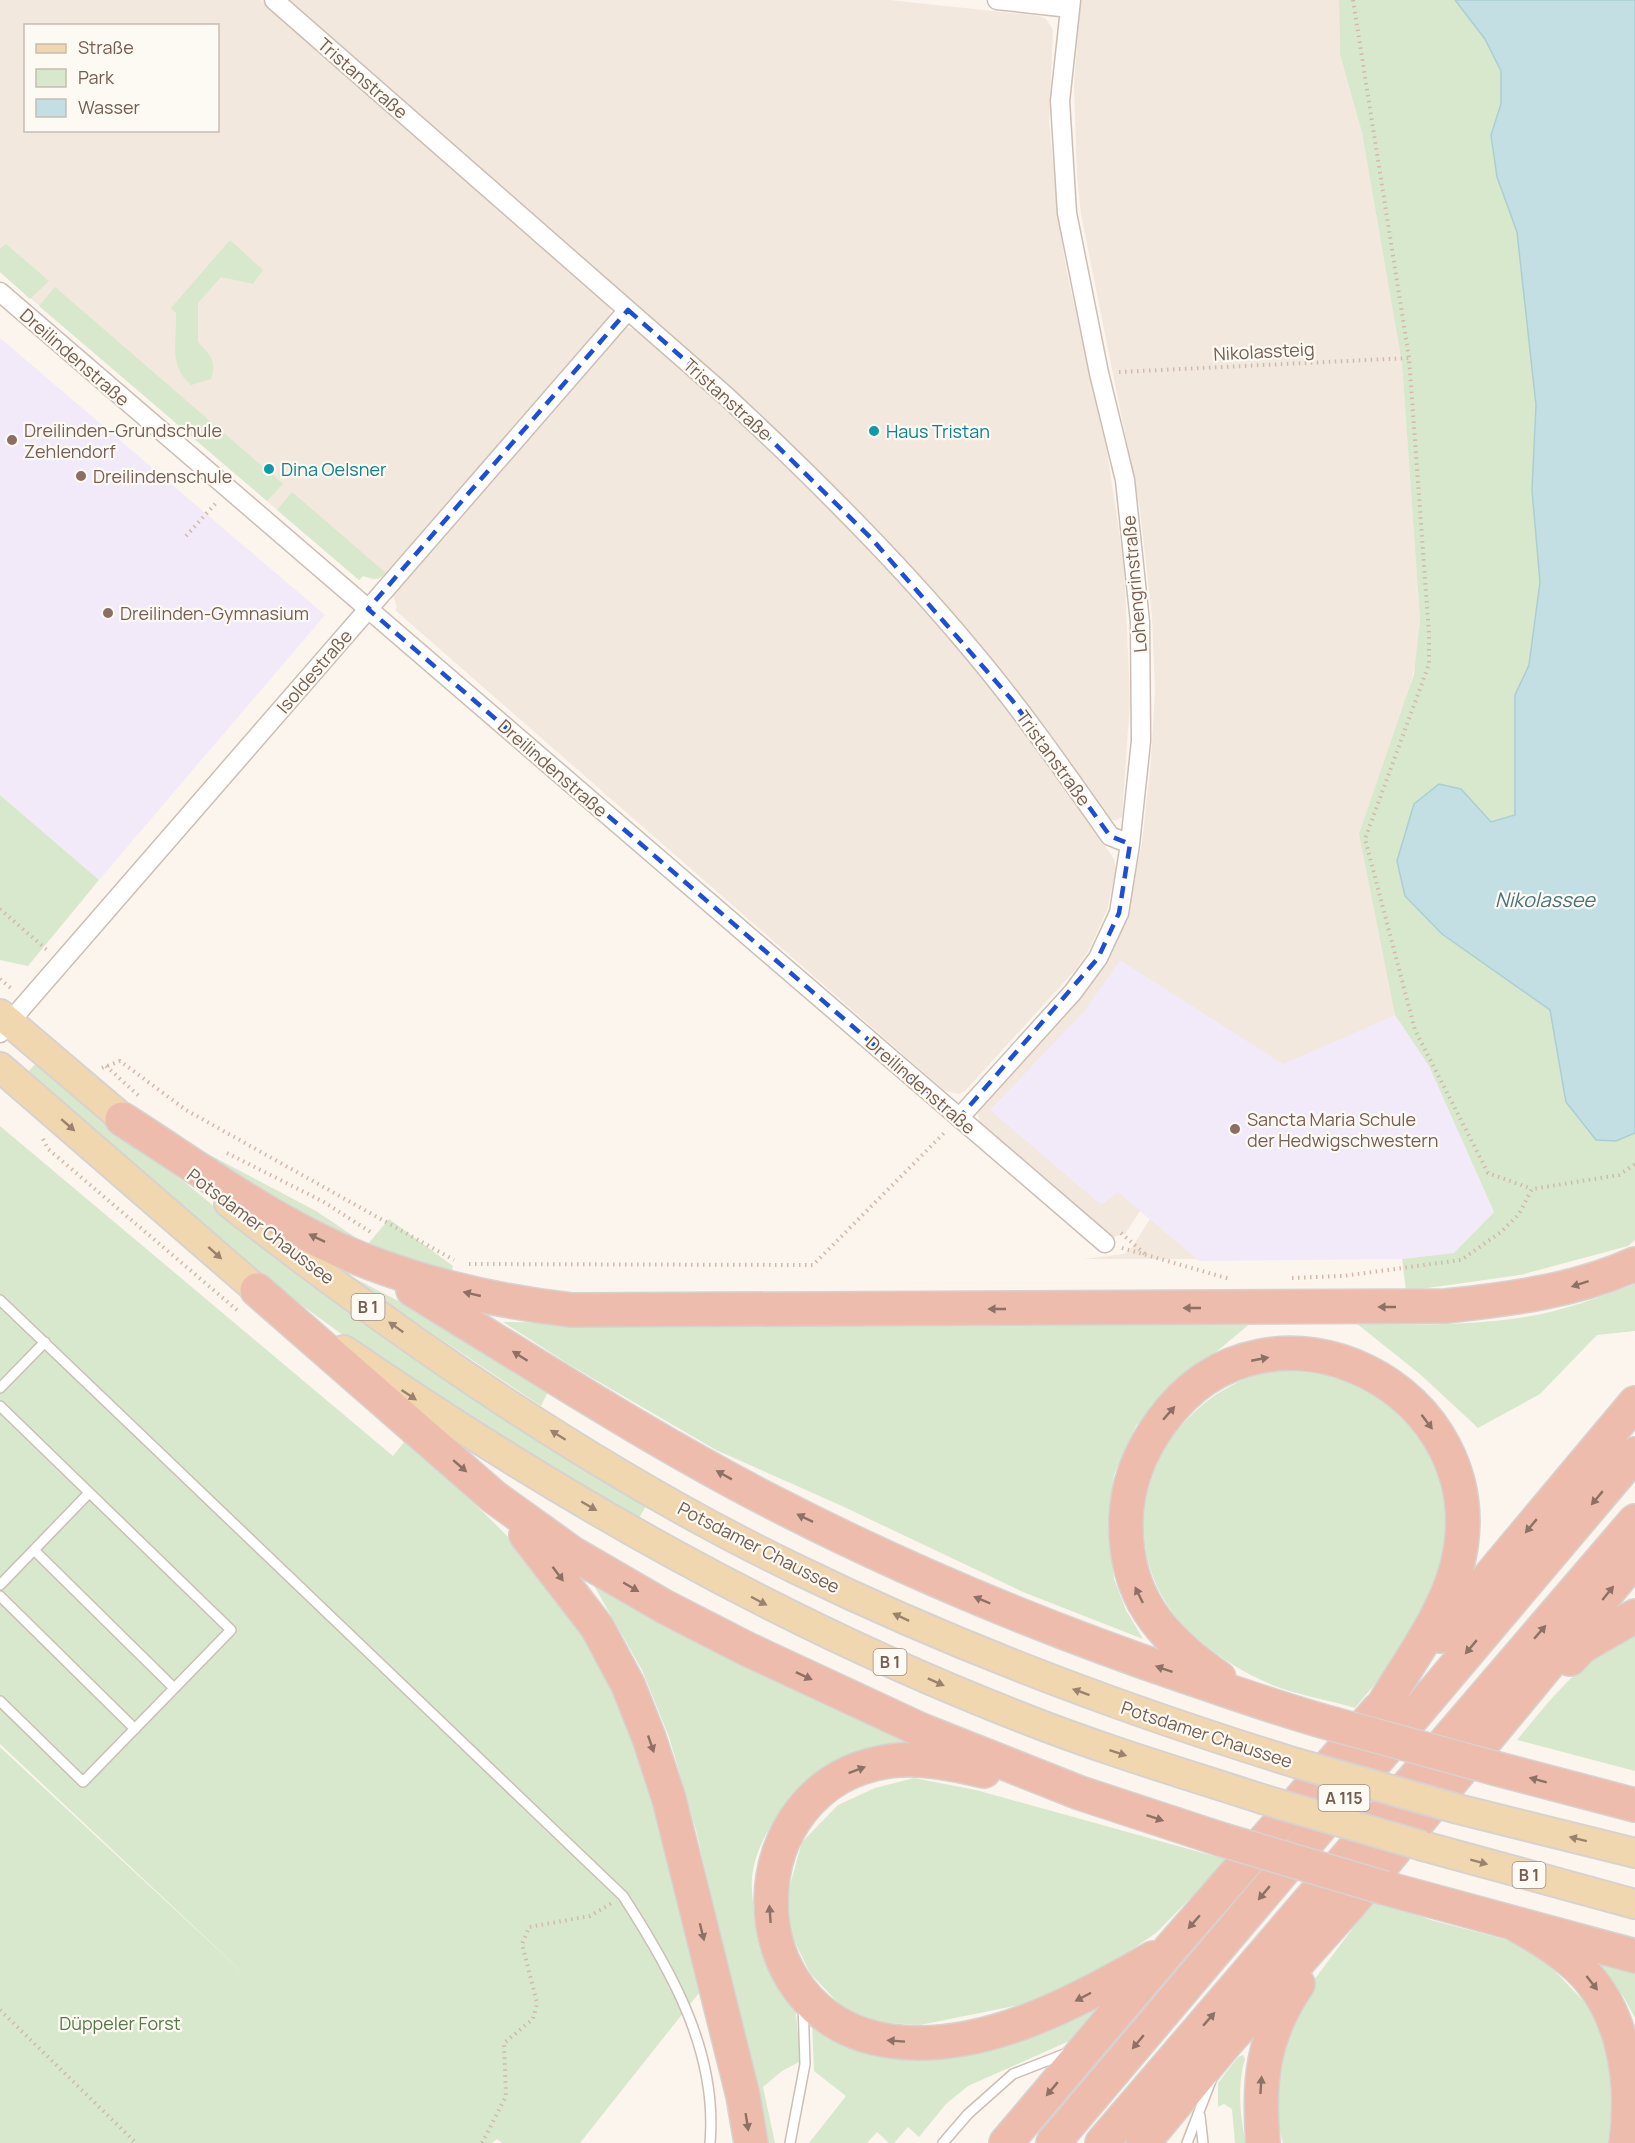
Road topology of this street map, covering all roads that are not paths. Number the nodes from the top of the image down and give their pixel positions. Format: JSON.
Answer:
{"nodes":[{"id":1,"x":274,"y":0,"type":"edge"},
{"id":2,"x":997,"y":0,"type":"edge"},
{"id":3,"x":1070,"y":4,"type":"edge"},
{"id":4,"x":0,"y":292,"type":"edge"},
{"id":5,"x":628,"y":310,"type":"junction"},
{"id":6,"x":368,"y":609,"type":"junction"},
{"id":7,"x":1130,"y":844,"type":"junction"},
{"id":8,"x":3,"y":1023,"type":"edge"},
{"id":9,"x":0,"y":1067,"type":"edge"},
{"id":10,"x":133,"y":1110,"type":"junction"},
{"id":11,"x":959,"y":1118,"type":"junction"},
{"id":12,"x":1105,"y":1244,"type":"road end"},
{"id":13,"x":371,"y":1248,"type":"junction"},
{"id":14,"x":1635,"y":1264,"type":"edge"},
{"id":15,"x":0,"y":1300,"type":"edge"},
{"id":16,"x":252,"y":1304,"type":"junction"},
{"id":17,"x":45,"y":1342,"type":"junction"},
{"id":18,"x":0,"y":1388,"type":"edge"},
{"id":19,"x":1635,"y":1403,"type":"edge"},
{"id":20,"x":0,"y":1406,"type":"edge"},
{"id":21,"x":1635,"y":1454,"type":"edge"},
{"id":22,"x":89,"y":1493,"type":"junction"},
{"id":23,"x":494,"y":1497,"type":"junction"},
{"id":24,"x":1635,"y":1521,"type":"edge"},
{"id":25,"x":34,"y":1550,"type":"junction"},
{"id":26,"x":1635,"y":1559,"type":"edge"},
{"id":27,"x":0,"y":1586,"type":"edge"},
{"id":28,"x":0,"y":1596,"type":"edge"},
{"id":29,"x":1635,"y":1617,"type":"edge"},
{"id":30,"x":174,"y":1688,"type":"junction"},
{"id":31,"x":0,"y":1701,"type":"edge"},
{"id":32,"x":1384,"y":1704,"type":"junction"},
{"id":33,"x":1299,"y":1715,"type":"junction"},
{"id":34,"x":1505,"y":1719,"type":"junction"},
{"id":35,"x":135,"y":1728,"type":"junction"},
{"id":36,"x":1080,"y":1793,"type":"junction"},
{"id":37,"x":1635,"y":1805,"type":"edge"},
{"id":38,"x":1635,"y":1853,"type":"edge"},
{"id":39,"x":1350,"y":1904,"type":"junction"},
{"id":40,"x":1635,"y":1904,"type":"edge"},
{"id":41,"x":1513,"y":1923,"type":"junction"},
{"id":42,"x":1171,"y":1948,"type":"junction"},
{"id":43,"x":1635,"y":1956,"type":"edge"},
{"id":44,"x":802,"y":1995,"type":"junction"},
{"id":45,"x":1091,"y":2043,"type":"junction"},
{"id":46,"x":1224,"y":2045,"type":"junction"},
{"id":47,"x":1200,"y":2114,"type":"junction"},
{"id":48,"x":710,"y":2143,"type":"edge"},
{"id":49,"x":751,"y":2143,"type":"edge"},
{"id":50,"x":790,"y":2143,"type":"edge"},
{"id":51,"x":943,"y":2143,"type":"edge"},
{"id":52,"x":1006,"y":2143,"type":"edge"},
{"id":53,"x":1053,"y":2143,"type":"edge"},
{"id":54,"x":1102,"y":2143,"type":"edge"},
{"id":55,"x":1143,"y":2143,"type":"edge"},
{"id":56,"x":1187,"y":2143,"type":"edge"},
{"id":57,"x":1203,"y":2143,"type":"edge"},
{"id":58,"x":1263,"y":2143,"type":"edge"},
{"id":59,"x":1626,"y":2143,"type":"edge"}],
"edges":[{"from":1,"to":5,"type":"street","name":"Tristanstraße"},
{"from":2,"to":3,"type":"street"},
{"from":3,"to":7,"type":"street","name":"Lohengrinstraße"},
{"from":4,"to":6,"type":"street","name":"Dreilindenstraße"},
{"from":5,"to":6,"type":"street","name":"Isoldestraße"},
{"from":5,"to":7,"type":"street","name":"Tristanstraße"},
{"from":6,"to":8,"type":"street","name":"Isoldestraße"},
{"from":6,"to":11,"type":"street","name":"Dreilindenstraße"},
{"from":7,"to":11,"type":"street","name":"Lohengrinstraße"},
{"from":8,"to":10,"type":"main road","name":"Potsdamer Chaussee","number":"B 1"},
{"from":9,"to":16,"type":"main road","number":"B 1","one_way":true},
{"from":13,"to":10,"type":"highway","one_way":true},
{"from":38,"to":10,"type":"main road","name":"Potsdamer Chaussee","number":"B 1","one_way":true,"bridge":true},
{"from":11,"to":12,"type":"street","name":"Dreilindenstraße"},
{"from":14,"to":13,"type":"highway","one_way":true},
{"from":33,"to":13,"type":"highway","one_way":true},
{"from":15,"to":17,"type":"lane"},
{"from":16,"to":23,"type":"highway","one_way":true},
{"from":16,"to":40,"type":"main road","number":"B 1","one_way":true,"bridge":true},
{"from":17,"to":18,"type":"lane"},
{"from":17,"to":48,"type":"lane"},
{"from":19,"to":32,"type":"highway","one_way":true},
{"from":20,"to":22,"type":"lane"},
{"from":21,"to":53,"type":"highway","number":"A 115","one_way":true},
{"from":22,"to":25,"type":"lane"},
{"from":22,"to":30,"type":"lane"},
{"from":23,"to":36,"type":"highway","one_way":true},
{"from":23,"to":49,"type":"highway","one_way":true},
{"from":54,"to":24,"type":"highway","number":"A 115","one_way":true},
{"from":25,"to":27,"type":"lane"},
{"from":25,"to":30,"type":"lane"},
{"from":34,"to":26,"type":"highway","one_way":true},
{"from":28,"to":35,"type":"lane"},
{"from":29,"to":34,"type":"highway"},
{"from":30,"to":35,"type":"lane"},
{"from":31,"to":35,"type":"lane"},
{"from":33,"to":32,"type":"highway","one_way":true},
{"from":32,"to":42,"type":"highway","one_way":true},
{"from":37,"to":33,"type":"highway","one_way":true,"bridge":true},
{"from":34,"to":39,"type":"highway"},
{"from":36,"to":41,"type":"highway","one_way":true,"bridge":true},
{"from":44,"to":36,"type":"highway","one_way":true},
{"from":39,"to":46,"type":"highway"},
{"from":58,"to":39,"type":"highway","one_way":true},
{"from":41,"to":43,"type":"highway"},
{"from":41,"to":59,"type":"highway","one_way":true},
{"from":42,"to":44,"type":"highway","one_way":true},
{"from":42,"to":45,"type":"highway"},
{"from":44,"to":50,"type":"lane"},
{"from":45,"to":51,"type":"lane"},
{"from":45,"to":52,"type":"highway","one_way":true},
{"from":46,"to":47,"type":"lane"},
{"from":46,"to":55,"type":"highway"},
{"from":47,"to":56,"type":"lane"},
{"from":47,"to":57,"type":"lane"}]}
